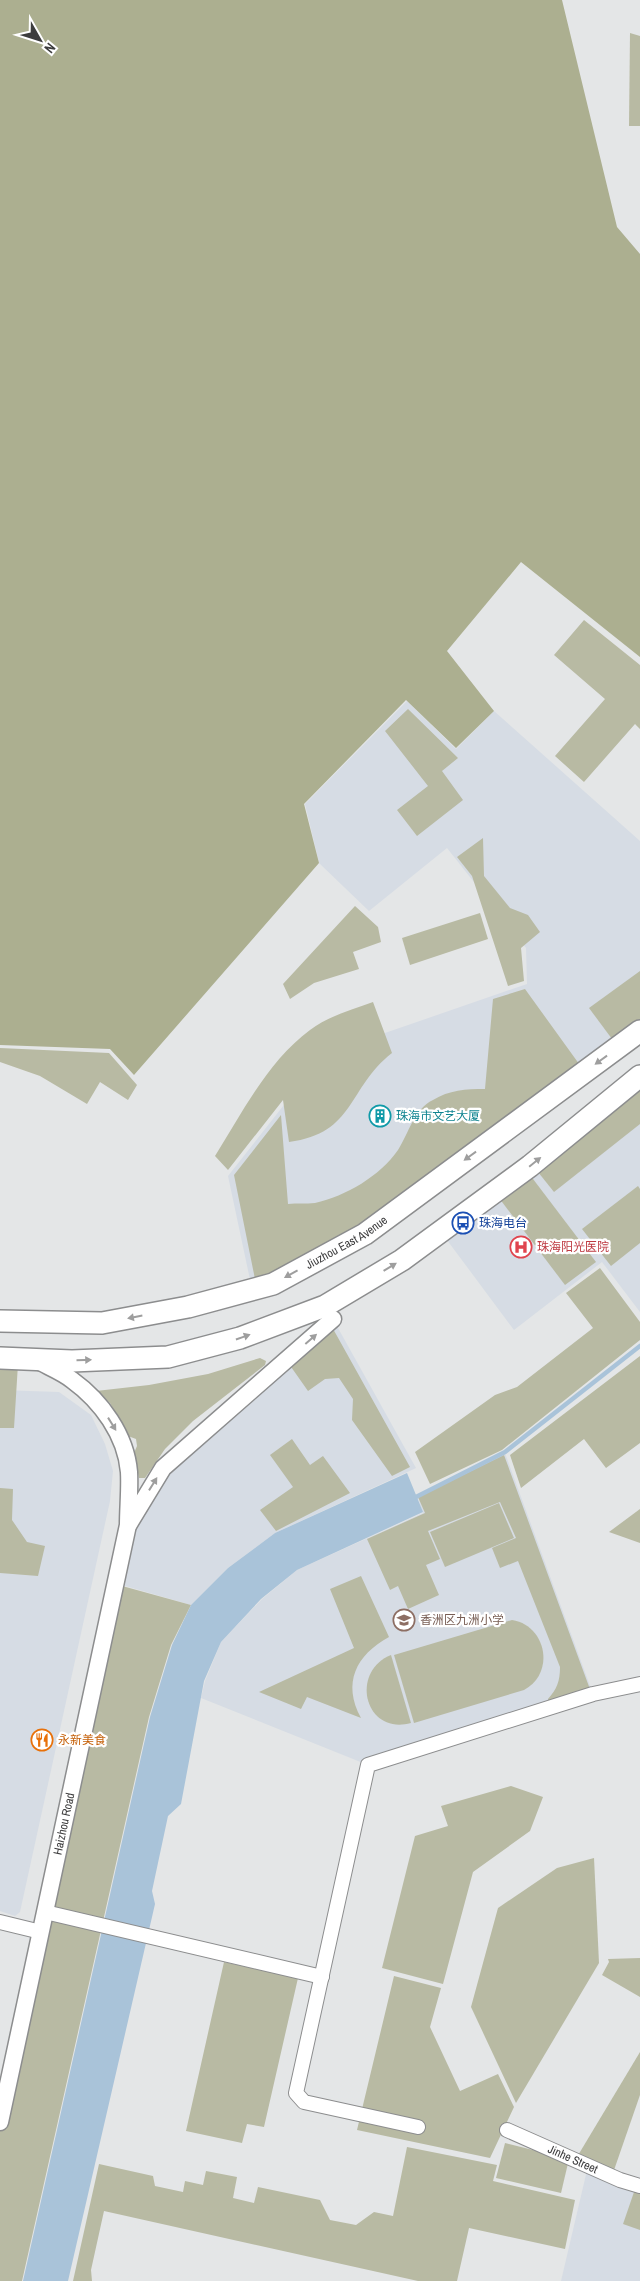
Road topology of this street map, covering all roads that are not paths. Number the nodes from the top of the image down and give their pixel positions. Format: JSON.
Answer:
{"nodes":[{"id":1,"x":640,"y":1031,"type":"edge"},
{"id":2,"x":640,"y":1076,"type":"edge"},
{"id":3,"x":333,"y":1319,"type":"dead end"},
{"id":4,"x":0,"y":1321,"type":"edge"},
{"id":5,"x":0,"y":1358,"type":"edge"},
{"id":6,"x":36,"y":1360,"type":"junction"},
{"id":7,"x":128,"y":1526,"type":"junction"},
{"id":8,"x":640,"y":1684,"type":"edge"},
{"id":9,"x":45,"y":1912,"type":"junction"},
{"id":10,"x":0,"y":1922,"type":"edge"},
{"id":11,"x":41,"y":1932,"type":"junction"},
{"id":12,"x":322,"y":1977,"type":"junction"},
{"id":13,"x":0,"y":2122,"type":"edge"},
{"id":14,"x":418,"y":2127,"type":"dead end"},
{"id":15,"x":507,"y":2130,"type":"dead end"},
{"id":16,"x":640,"y":2186,"type":"edge"}],
"edges":[{"from":1,"to":4,"type":"main road","name":"Jiuzhou East Avenue","one_way":true},
{"from":6,"to":2,"type":"main road","one_way":true},
{"from":7,"to":3,"type":"street","one_way":true},
{"from":5,"to":6,"type":"main road"},
{"from":6,"to":7,"type":"street","one_way":true},
{"from":7,"to":9,"type":"street","name":"Haizhou Road"},
{"from":8,"to":12,"type":"street"},
{"from":9,"to":11,"type":"street","name":"Haizhou Road"},
{"from":9,"to":12,"type":"street"},
{"from":10,"to":11,"type":"street"},
{"from":11,"to":13,"type":"street","name":"Haizhou Road"},
{"from":12,"to":14,"type":"street"},
{"from":15,"to":16,"type":"street","name":"Jinhe Street"}]}
